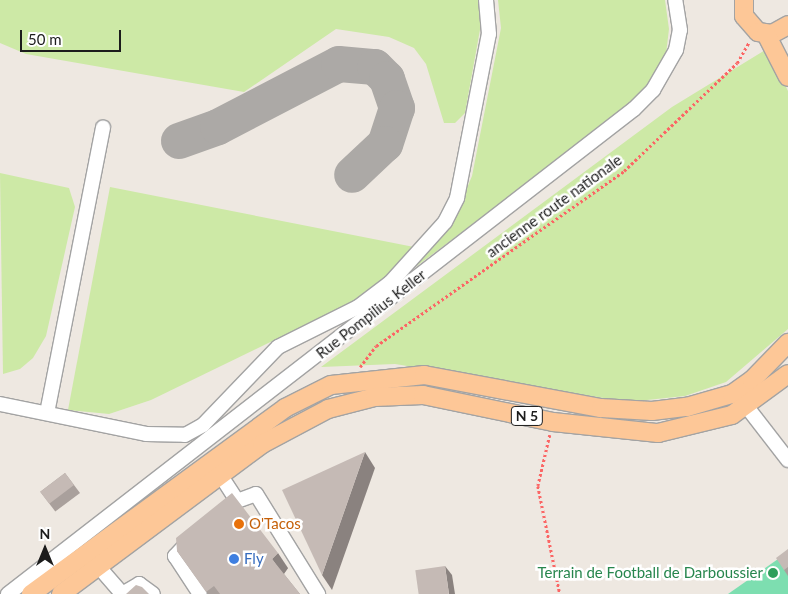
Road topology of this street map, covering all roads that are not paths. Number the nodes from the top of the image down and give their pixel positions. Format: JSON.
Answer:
{"nodes":[{"id":1,"x":486,"y":0,"type":"edge"},
{"id":2,"x":675,"y":0,"type":"edge"},
{"id":3,"x":742,"y":3,"type":"edge"},
{"id":4,"x":788,"y":25,"type":"edge"},
{"id":5,"x":761,"y":32,"type":"junction"},
{"id":6,"x":788,"y":77,"type":"edge"},
{"id":7,"x":103,"y":127,"type":"dead end"},
{"id":8,"x":788,"y":343,"type":"edge"},
{"id":9,"x":788,"y":374,"type":"edge"},
{"id":10,"x":0,"y":404,"type":"edge"},
{"id":11,"x":748,"y":408,"type":"junction"},
{"id":12,"x":47,"y":413,"type":"junction"},
{"id":13,"x":788,"y":460,"type":"edge"},
{"id":14,"x":221,"y":476,"type":"junction"},
{"id":15,"x":237,"y":501,"type":"junction"},
{"id":16,"x":221,"y":513,"type":"edge"},
{"id":17,"x":206,"y":526,"type":"edge"},
{"id":18,"x":98,"y":566,"type":"junction"},
{"id":19,"x":8,"y":594,"type":"edge"},
{"id":20,"x":32,"y":594,"type":"edge"},
{"id":21,"x":61,"y":594,"type":"edge"},
{"id":22,"x":122,"y":594,"type":"edge"},
{"id":23,"x":153,"y":594,"type":"edge"},
{"id":24,"x":200,"y":594,"type":"edge"},
{"id":25,"x":318,"y":594,"type":"edge"}],
"edges":[{"from":1,"to":12,"type":"street"},
{"from":2,"to":19,"type":"street","name":"Rue Pompilius Keller"},
{"from":3,"to":5,"type":"main road"},
{"from":4,"to":5,"type":"main road"},
{"from":5,"to":6,"type":"main road"},
{"from":7,"to":12,"type":"street"},
{"from":8,"to":20,"type":"main road","number":"N 5"},
{"from":9,"to":11,"type":"main road","number":"N 5"},
{"from":10,"to":12,"type":"street"},
{"from":11,"to":13,"type":"street"},
{"from":11,"to":14,"type":"main road","number":"N 5"},
{"from":14,"to":15,"type":"street"},
{"from":14,"to":18,"type":"main road","number":"N 5"},
{"from":15,"to":16,"type":"street"},
{"from":15,"to":25,"type":"street"},
{"from":17,"to":24,"type":"street"},
{"from":18,"to":21,"type":"main road","number":"N 5"},
{"from":18,"to":22,"type":"street"},
{"from":22,"to":23,"type":"street"}]}
